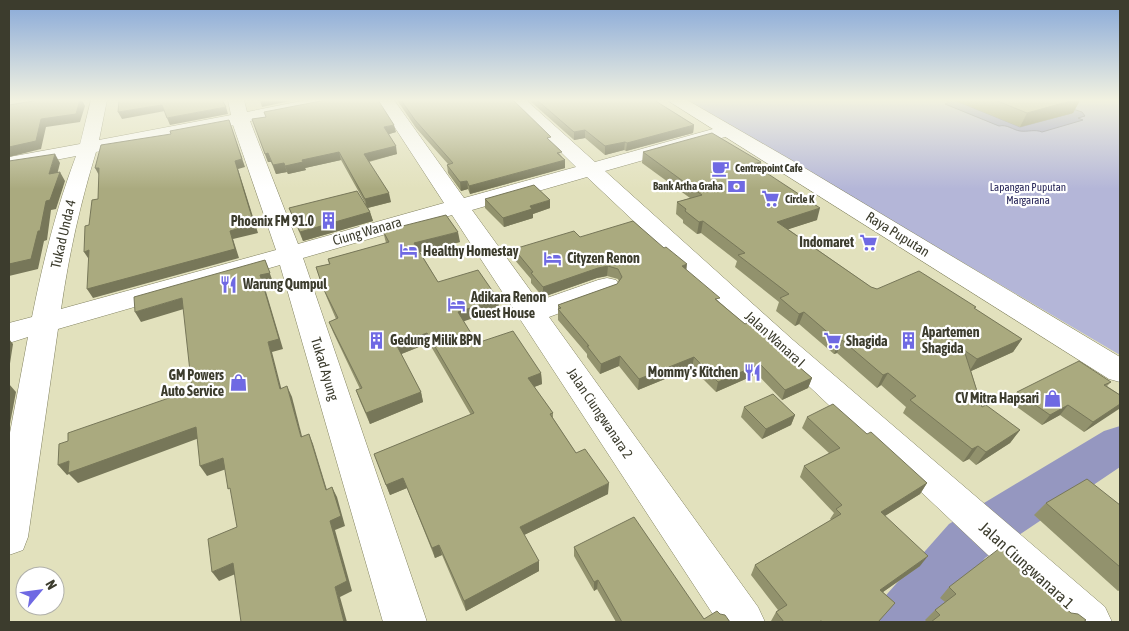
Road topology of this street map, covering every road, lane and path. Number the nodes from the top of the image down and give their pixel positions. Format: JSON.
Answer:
{"nodes":[{"id":1,"x":92,"y":129,"type":"edge"},
{"id":2,"x":161,"y":129,"type":"edge"},
{"id":3,"x":245,"y":129,"type":"edge"},
{"id":4,"x":405,"y":129,"type":"edge"},
{"id":5,"x":547,"y":129,"type":"edge"},
{"id":6,"x":726,"y":131,"type":"joint"},
{"id":7,"x":88,"y":148,"type":"junction"},
{"id":8,"x":9,"y":163,"type":"edge"},
{"id":9,"x":588,"y":169,"type":"junction"},
{"id":10,"x":456,"y":205,"type":"junction"},
{"id":11,"x":289,"y":253,"type":"junction"},
{"id":12,"x":607,"y":286,"type":"edge"},
{"id":13,"x":532,"y":312,"type":"junction"},
{"id":14,"x":47,"y":322,"type":"junction"},
{"id":15,"x":9,"y":333,"type":"edge"},
{"id":16,"x":1120,"y":371,"type":"edge"},
{"id":17,"x":963,"y":508,"type":"joint"},
{"id":18,"x":9,"y":537,"type":"edge"},
{"id":19,"x":404,"y":622,"type":"edge"},
{"id":20,"x":743,"y":622,"type":"edge"},
{"id":21,"x":1090,"y":622,"type":"edge"}],
"edges":[{"from":1,"to":7,"type":"street","name":"Tukad Unda 4"},
{"from":2,"to":7,"type":"street"},
{"from":3,"to":11,"type":"street","name":"Tukad Ayung"},
{"from":4,"to":10,"type":"street","name":"Jalan Ciungwanara 2"},
{"from":5,"to":9,"type":"street","name":"Jalan Wanara I"},
{"from":6,"to":9,"type":"street","name":"Ciung Wanara"},
{"from":6,"to":16,"type":"street","name":"Raya Puputan"},
{"from":7,"to":8,"type":"street"},
{"from":7,"to":14,"type":"street","name":"Tukad Unda 4"},
{"from":9,"to":10,"type":"street","name":"Ciung Wanara"},
{"from":9,"to":17,"type":"street","name":"Jalan Wanara I"},
{"from":10,"to":11,"type":"street","name":"Ciung Wanara"},
{"from":10,"to":13,"type":"street","name":"Jalan Ciungwanara 2"},
{"from":11,"to":14,"type":"street","name":"Ciung Wanara"},
{"from":11,"to":19,"type":"street","name":"Tukad Ayung"},
{"from":12,"to":13,"type":"street"},
{"from":13,"to":20,"type":"street","name":"Jalan Ciungwanara 2"},
{"from":14,"to":15,"type":"street","name":"Ciung Wanara"},
{"from":14,"to":18,"type":"street","name":"Tukad Unda 4"},
{"from":17,"to":21,"type":"street","name":"Jalan Ciungwanara 1"}]}
